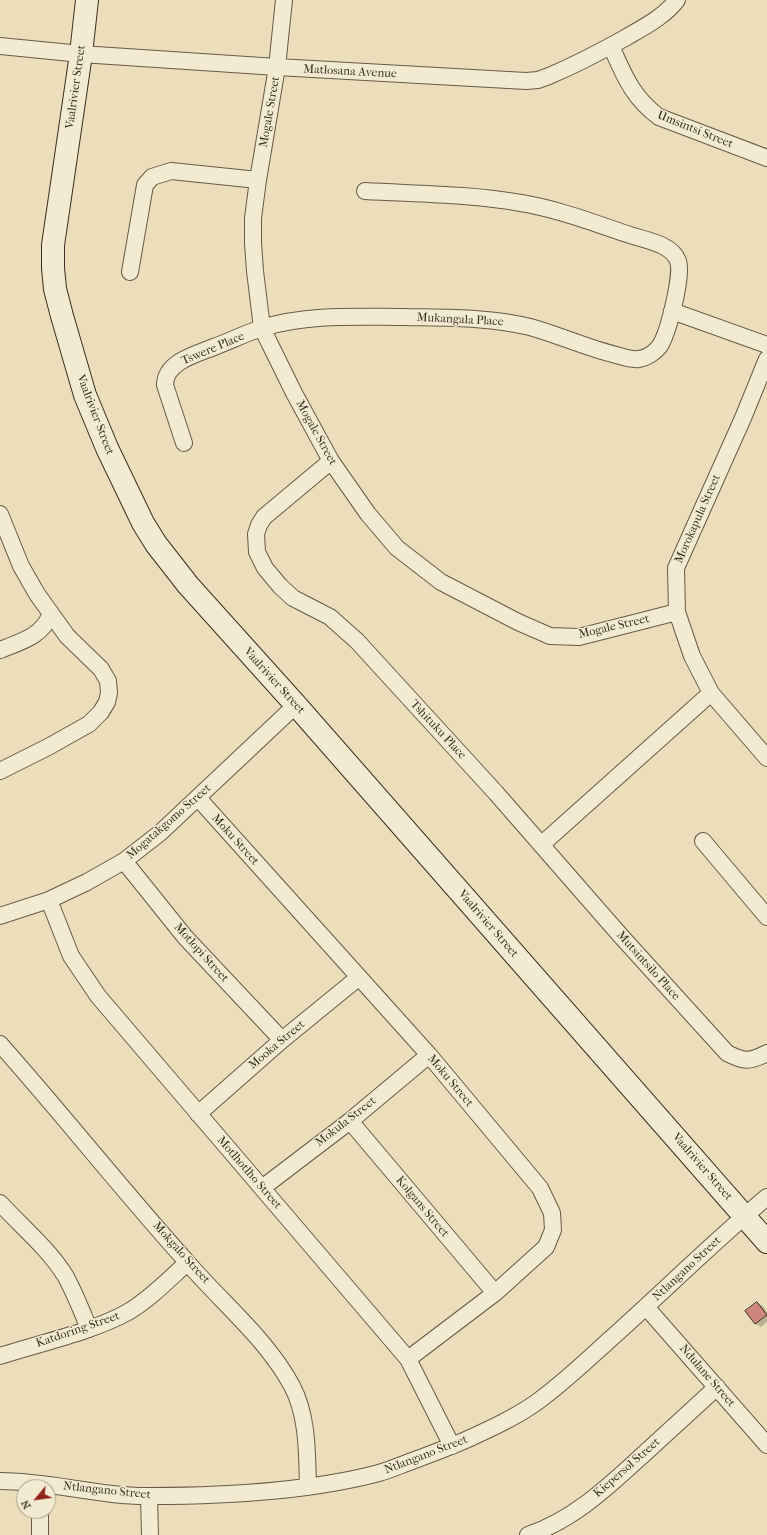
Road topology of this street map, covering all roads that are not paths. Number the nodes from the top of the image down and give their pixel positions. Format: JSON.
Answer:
{"nodes":[{"id":1,"x":87,"y":0,"type":"edge"},
{"id":2,"x":284,"y":0,"type":"edge"},
{"id":3,"x":677,"y":0,"type":"edge"},
{"id":4,"x":0,"y":46,"type":"edge"},
{"id":5,"x":611,"y":46,"type":"junction"},
{"id":6,"x":81,"y":54,"type":"junction"},
{"id":7,"x":277,"y":67,"type":"junction"},
{"id":8,"x":767,"y":158,"type":"edge"},
{"id":9,"x":258,"y":180,"type":"junction"},
{"id":10,"x":365,"y":191,"type":"dead end"},
{"id":11,"x":130,"y":272,"type":"dead end"},
{"id":12,"x":672,"y":311,"type":"junction"},
{"id":13,"x":262,"y":328,"type":"junction"},
{"id":14,"x":767,"y":345,"type":"edge"},
{"id":15,"x":767,"y":358,"type":"edge"},
{"id":16,"x":184,"y":443,"type":"dead end"},
{"id":17,"x":331,"y":462,"type":"junction"},
{"id":18,"x":0,"y":514,"type":"edge"},
{"id":19,"x":677,"y":612,"type":"junction"},
{"id":20,"x":51,"y":614,"type":"junction"},
{"id":21,"x":0,"y":650,"type":"edge"},
{"id":22,"x":711,"y":693,"type":"junction"},
{"id":23,"x":296,"y":705,"type":"junction"},
{"id":24,"x":767,"y":758,"type":"edge"},
{"id":25,"x":0,"y":771,"type":"edge"},
{"id":26,"x":198,"y":798,"type":"junction"},
{"id":27,"x":703,"y":841,"type":"dead end"},
{"id":28,"x":541,"y":845,"type":"junction"},
{"id":29,"x":124,"y":861,"type":"junction"},
{"id":30,"x":49,"y":900,"type":"junction"},
{"id":31,"x":0,"y":916,"type":"edge"},
{"id":32,"x":767,"y":917,"type":"edge"},
{"id":33,"x":358,"y":978,"type":"junction"},
{"id":34,"x":282,"y":1040,"type":"junction"},
{"id":35,"x":0,"y":1044,"type":"edge"},
{"id":36,"x":767,"y":1053,"type":"edge"},
{"id":37,"x":428,"y":1055,"type":"junction"},
{"id":38,"x":198,"y":1114,"type":"junction"},
{"id":39,"x":350,"y":1121,"type":"junction"},
{"id":40,"x":262,"y":1188,"type":"junction"},
{"id":41,"x":767,"y":1197,"type":"edge"},
{"id":42,"x":0,"y":1203,"type":"edge"},
{"id":43,"x":744,"y":1216,"type":"junction"},
{"id":44,"x":767,"y":1242,"type":"edge"},
{"id":45,"x":187,"y":1263,"type":"junction"},
{"id":46,"x":495,"y":1293,"type":"junction"},
{"id":47,"x":646,"y":1307,"type":"junction"},
{"id":48,"x":89,"y":1329,"type":"junction"},
{"id":49,"x":0,"y":1356,"type":"edge"},
{"id":50,"x":408,"y":1358,"type":"junction"},
{"id":51,"x":717,"y":1387,"type":"junction"},
{"id":52,"x":767,"y":1444,"type":"edge"},
{"id":53,"x":452,"y":1446,"type":"junction"},
{"id":54,"x":0,"y":1481,"type":"edge"},
{"id":55,"x":16,"y":1483,"type":"edge"},
{"id":56,"x":56,"y":1487,"type":"edge"},
{"id":57,"x":308,"y":1487,"type":"junction"},
{"id":58,"x":149,"y":1496,"type":"junction"},
{"id":59,"x":40,"y":1519,"type":"edge"},
{"id":60,"x":40,"y":1535,"type":"edge"},
{"id":61,"x":150,"y":1535,"type":"edge"},
{"id":62,"x":528,"y":1535,"type":"edge"}],
"edges":[{"from":1,"to":6,"type":"street","name":"Vaalrivier Street"},
{"from":2,"to":7,"type":"street","name":"Mogale Street"},
{"from":3,"to":5,"type":"street","name":"Matlosana Avenue"},
{"from":4,"to":6,"type":"street","name":"Matlosana Avenue"},
{"from":5,"to":7,"type":"street","name":"Matlosana Avenue"},
{"from":5,"to":8,"type":"street","name":"Umsintsi Street"},
{"from":6,"to":7,"type":"street","name":"Matlosana Avenue"},
{"from":6,"to":23,"type":"street","name":"Vaalrivier Street"},
{"from":7,"to":9,"type":"street","name":"Mogale Street"},
{"from":9,"to":11,"type":"street"},
{"from":9,"to":13,"type":"street","name":"Mogale Street"},
{"from":10,"to":12,"type":"street","name":"Mukangala Place"},
{"from":12,"to":13,"type":"street","name":"Mukangala Place"},
{"from":12,"to":14,"type":"street"},
{"from":13,"to":16,"type":"street","name":"Tswere Place"},
{"from":13,"to":17,"type":"street","name":"Mogale Street"},
{"from":15,"to":19,"type":"street","name":"Morokapula Street"},
{"from":17,"to":19,"type":"street","name":"Mogale Street"},
{"from":17,"to":28,"type":"street","name":"Tshituku Place"},
{"from":18,"to":20,"type":"street"},
{"from":19,"to":22,"type":"street","name":"Morokapula Street"},
{"from":20,"to":21,"type":"street"},
{"from":20,"to":25,"type":"street"},
{"from":22,"to":24,"type":"street","name":"Morokapula Street"},
{"from":22,"to":28,"type":"street"},
{"from":23,"to":26,"type":"street","name":"Mogatakgomo Street"},
{"from":23,"to":43,"type":"street","name":"Vaalrivier Street"},
{"from":26,"to":29,"type":"street","name":"Mogatakgomo Street"},
{"from":26,"to":33,"type":"street","name":"Moku Street"},
{"from":27,"to":32,"type":"street"},
{"from":28,"to":36,"type":"street","name":"Mutsintsilo Place"},
{"from":29,"to":30,"type":"street","name":"Mogatakgomo Street"},
{"from":29,"to":34,"type":"street","name":"Motlopi Street"},
{"from":30,"to":31,"type":"street","name":"Mogatakgomo Street"},
{"from":30,"to":38,"type":"street","name":"Motlhotlho Street"},
{"from":33,"to":34,"type":"street","name":"Mooka Street"},
{"from":33,"to":37,"type":"street","name":"Moku Street"},
{"from":34,"to":38,"type":"street","name":"Mooka Street"},
{"from":35,"to":45,"type":"street","name":"Mokgalo Street"},
{"from":37,"to":39,"type":"street","name":"Mokula Street"},
{"from":37,"to":46,"type":"street","name":"Moku Street"},
{"from":38,"to":40,"type":"street","name":"Motlhotlho Street"},
{"from":39,"to":40,"type":"street","name":"Mokula Street"},
{"from":39,"to":46,"type":"street","name":"Kolgans Street"},
{"from":40,"to":50,"type":"street","name":"Motlhotlho Street"},
{"from":41,"to":43,"type":"street","name":"Ntlangano Street"},
{"from":42,"to":48,"type":"street"},
{"from":43,"to":44,"type":"street","name":"Vaalrivier Street"},
{"from":43,"to":47,"type":"street","name":"Ntlangano Street"},
{"from":45,"to":48,"type":"street","name":"Katdoring Street"},
{"from":45,"to":57,"type":"street","name":"Mokgalo Street"},
{"from":46,"to":50,"type":"street","name":"Moku Street"},
{"from":47,"to":51,"type":"street","name":"Ndulane Street"},
{"from":47,"to":53,"type":"street","name":"Ntlangano Street"},
{"from":48,"to":49,"type":"street","name":"Katdoring Street"},
{"from":50,"to":53,"type":"street","name":"Motlhotlho Street"},
{"from":51,"to":52,"type":"street","name":"Ndulane Street"},
{"from":51,"to":62,"type":"street","name":"Kiepersol Street"},
{"from":53,"to":57,"type":"street","name":"Ntlangano Street"},
{"from":54,"to":55,"type":"street","name":"Ntlangano Street"},
{"from":56,"to":58,"type":"street","name":"Ntlangano Street"},
{"from":57,"to":58,"type":"street","name":"Ntlangano Street"},
{"from":58,"to":61,"type":"street"},
{"from":59,"to":60,"type":"street"}]}
